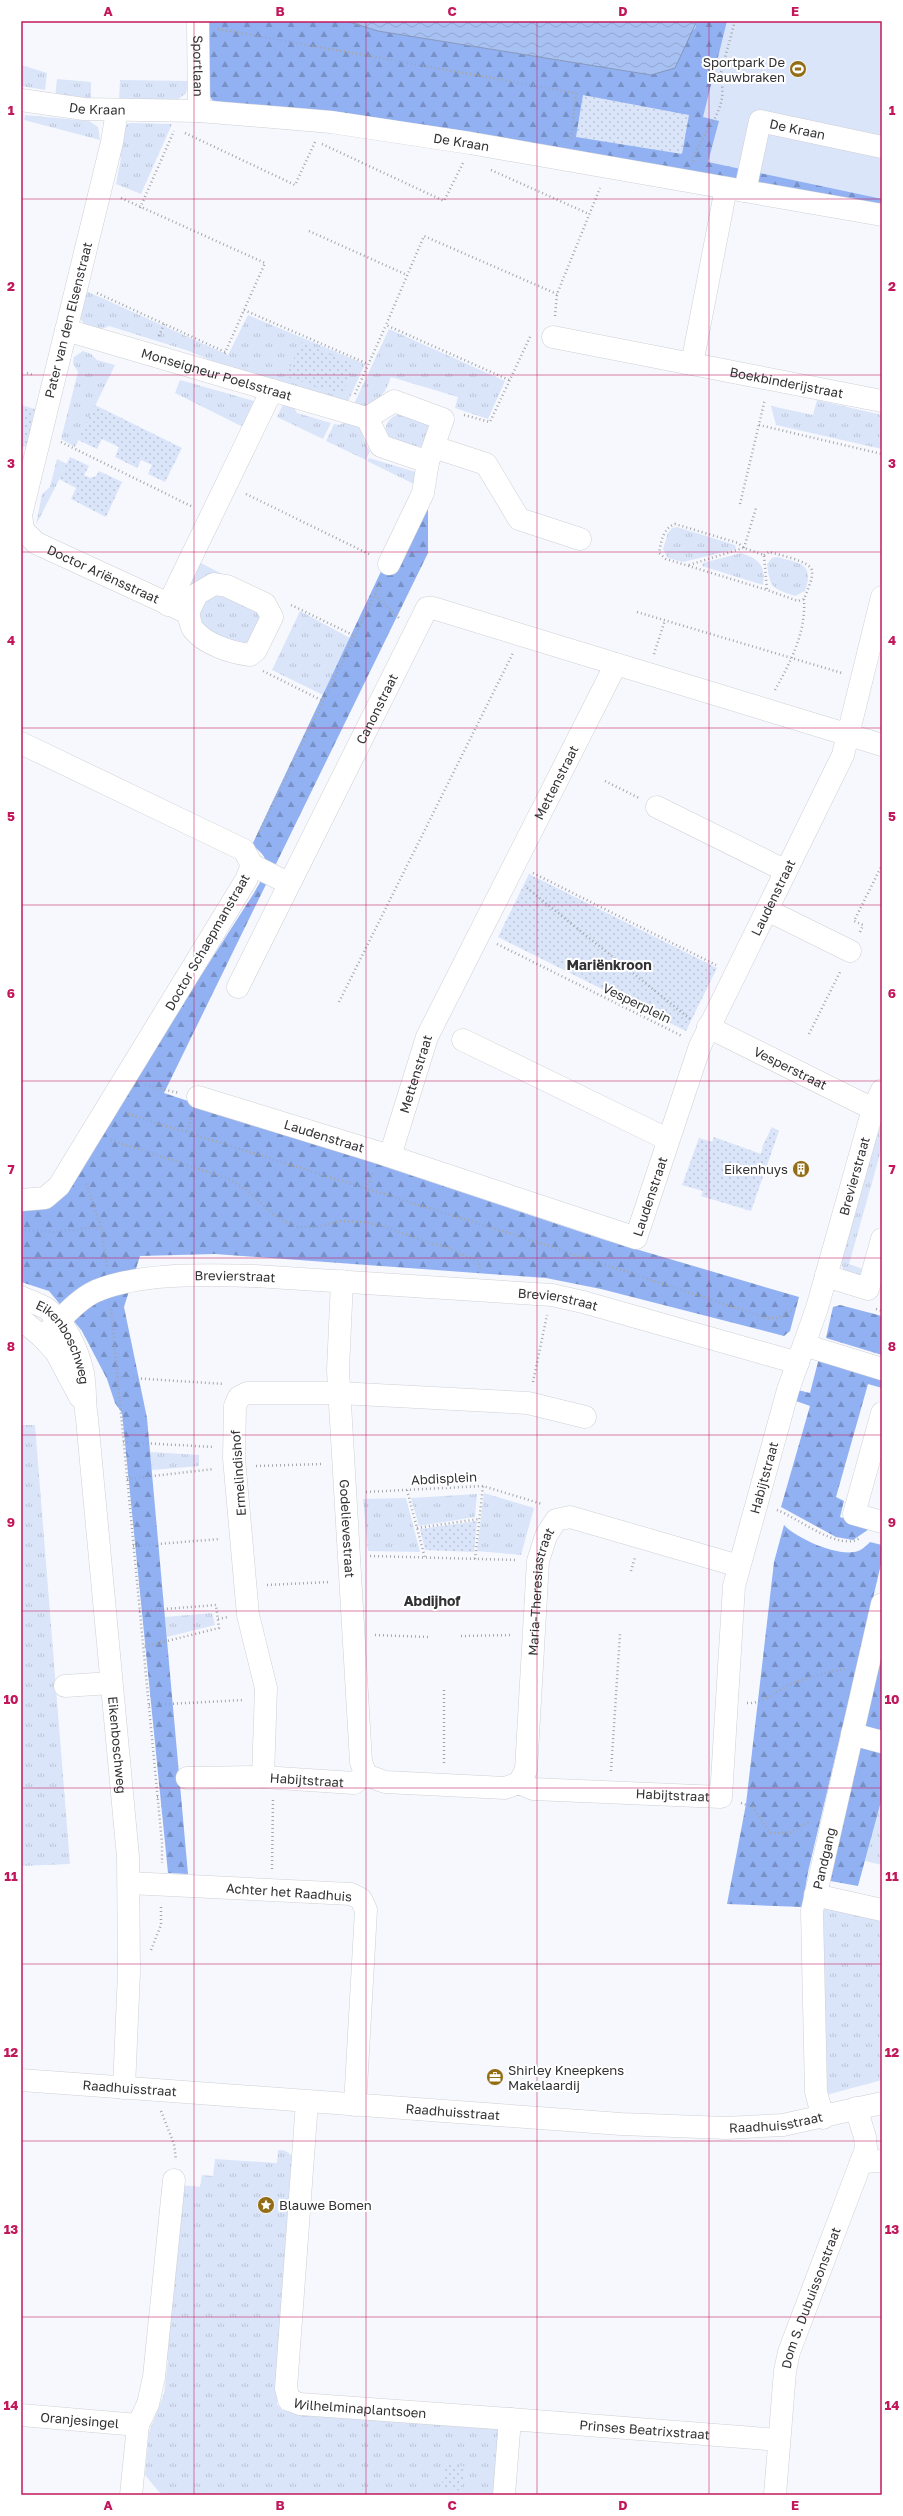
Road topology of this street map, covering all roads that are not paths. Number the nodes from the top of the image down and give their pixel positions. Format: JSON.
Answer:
{"nodes":[{"id":1,"x":198,"y":23,"type":"edge"},
{"id":2,"x":21,"y":100,"type":"edge"},
{"id":3,"x":117,"y":111,"type":"junction"},
{"id":4,"x":199,"y":111,"type":"junction"},
{"id":5,"x":882,"y":147,"type":"edge"},
{"id":6,"x":736,"y":190,"type":"junction"},
{"id":7,"x":882,"y":215,"type":"edge"},
{"id":8,"x":66,"y":330,"type":"junction"},
{"id":9,"x":552,"y":337,"type":"road end"},
{"id":10,"x":692,"y":364,"type":"junction"},
{"id":11,"x":272,"y":390,"type":"junction"},
{"id":12,"x":882,"y":401,"type":"edge"},
{"id":13,"x":367,"y":418,"type":"junction"},
{"id":14,"x":431,"y":454,"type":"junction"},
{"id":15,"x":23,"y":530,"type":"joint"},
{"id":16,"x":580,"y":540,"type":"dead end"},
{"id":17,"x":389,"y":564,"type":"road end"},
{"id":18,"x":882,"y":597,"type":"edge"},
{"id":19,"x":168,"y":605,"type":"junction"},
{"id":20,"x":188,"y":614,"type":"junction"},
{"id":21,"x":616,"y":664,"type":"junction"},
{"id":22,"x":848,"y":735,"type":"junction"},
{"id":23,"x":21,"y":743,"type":"edge"},
{"id":24,"x":882,"y":745,"type":"edge"},
{"id":25,"x":656,"y":807,"type":"road end"},
{"id":26,"x":252,"y":865,"type":"junction"},
{"id":27,"x":786,"y":871,"type":"junction"},
{"id":28,"x":288,"y":883,"type":"junction"},
{"id":29,"x":767,"y":910,"type":"junction"},
{"id":30,"x":850,"y":951,"type":"dead end"},
{"id":31,"x":238,"y":987,"type":"dead end"},
{"id":32,"x":704,"y":1036,"type":"junction"},
{"id":33,"x":462,"y":1040,"type":"dead end"},
{"id":34,"x":198,"y":1097,"type":"road end"},
{"id":35,"x":877,"y":1100,"type":"edge"},
{"id":36,"x":667,"y":1139,"type":"junction"},
{"id":37,"x":390,"y":1156,"type":"junction"},
{"id":38,"x":21,"y":1200,"type":"edge"},
{"id":39,"x":882,"y":1239,"type":"edge"},
{"id":40,"x":826,"y":1276,"type":"junction"},
{"id":41,"x":342,"y":1281,"type":"junction"},
{"id":42,"x":21,"y":1297,"type":"edge"},
{"id":43,"x":21,"y":1319,"type":"edge"},
{"id":44,"x":59,"y":1322,"type":"junction"},
{"id":45,"x":42,"y":1337,"type":"junction"},
{"id":46,"x":801,"y":1354,"type":"junction"},
{"id":47,"x":882,"y":1369,"type":"edge"},
{"id":48,"x":339,"y":1393,"type":"junction"},
{"id":49,"x":83,"y":1402,"type":"junction"},
{"id":50,"x":882,"y":1413,"type":"edge"},
{"id":51,"x":585,"y":1417,"type":"dead end"},
{"id":52,"x":873,"y":1528,"type":"edge"},
{"id":53,"x":739,"y":1566,"type":"junction"},
{"id":54,"x":882,"y":1604,"type":"edge"},
{"id":55,"x":111,"y":1683,"type":"junction"},
{"id":56,"x":65,"y":1686,"type":"dead end"},
{"id":57,"x":852,"y":1734,"type":"junction"},
{"id":58,"x":882,"y":1742,"type":"edge"},
{"id":59,"x":366,"y":1775,"type":"junction"},
{"id":60,"x":268,"y":1777,"type":"junction"},
{"id":61,"x":186,"y":1778,"type":"dead end"},
{"id":62,"x":519,"y":1783,"type":"junction"},
{"id":63,"x":128,"y":1883,"type":"junction"},
{"id":64,"x":815,"y":1895,"type":"junction"},
{"id":65,"x":882,"y":1910,"type":"edge"},
{"id":66,"x":21,"y":2080,"type":"edge"},
{"id":67,"x":124,"y":2088,"type":"junction"},
{"id":68,"x":307,"y":2102,"type":"junction"},
{"id":69,"x":882,"y":2103,"type":"edge"},
{"id":70,"x":355,"y":2105,"type":"junction"},
{"id":71,"x":856,"y":2108,"type":"junction"},
{"id":72,"x":823,"y":2118,"type":"junction"},
{"id":73,"x":872,"y":2161,"type":"edge"},
{"id":74,"x":174,"y":2180,"type":"road end"},
{"id":75,"x":21,"y":2415,"type":"edge"},
{"id":76,"x":510,"y":2419,"type":"junction"},
{"id":77,"x":138,"y":2426,"type":"junction"},
{"id":78,"x":779,"y":2440,"type":"junction"},
{"id":79,"x":132,"y":2495,"type":"edge"},
{"id":80,"x":504,"y":2495,"type":"edge"},
{"id":81,"x":775,"y":2495,"type":"edge"}],
"edges":[{"from":1,"to":4,"type":"street","name":"Sportlaan"},
{"from":2,"to":3,"type":"street","name":"De Kraan"},
{"from":3,"to":4,"type":"street","name":"De Kraan"},
{"from":3,"to":8,"type":"street","name":"Pater van den Elsenstraat"},
{"from":4,"to":6,"type":"street","name":"De Kraan"},
{"from":5,"to":6,"type":"street","name":"De Kraan"},
{"from":6,"to":7,"type":"street","name":"De Kraan"},
{"from":6,"to":10,"type":"street"},
{"from":8,"to":11,"type":"street","name":"Monseigneur Poelsstraat"},
{"from":8,"to":15,"type":"street","name":"Pater van den Elsenstraat"},
{"from":9,"to":10,"type":"street","name":"Boekbinderijstraat"},
{"from":10,"to":12,"type":"street","name":"Boekbinderijstraat"},
{"from":11,"to":13,"type":"street","name":"Monseigneur Poelsstraat"},
{"from":11,"to":19,"type":"street"},
{"from":13,"to":14,"type":"street"},
{"from":13,"to":14,"type":"street"},
{"from":14,"to":16,"type":"street"},
{"from":14,"to":17,"type":"street"},
{"from":15,"to":19,"type":"street","name":"Doctor Ariënsstraat"},
{"from":18,"to":22,"type":"street"},
{"from":19,"to":20,"type":"street","name":"Doctor Ariënsstraat"},
{"from":20,"to":20,"type":"street"},
{"from":21,"to":22,"type":"street"},
{"from":21,"to":28,"type":"street","name":"Canonstraat"},
{"from":21,"to":37,"type":"street","name":"Mettenstraat"},
{"from":22,"to":24,"type":"street"},
{"from":22,"to":27,"type":"street","name":"Laudenstraat"},
{"from":23,"to":26,"type":"street","name":"Doctor Schaepmanstraat"},
{"from":25,"to":27,"type":"street"},
{"from":26,"to":28,"type":"street"},
{"from":26,"to":38,"type":"street","name":"Doctor Schaepmanstraat"},
{"from":27,"to":29,"type":"street","name":"Laudenstraat"},
{"from":28,"to":31,"type":"street","name":"Canonstraat"},
{"from":29,"to":30,"type":"street"},
{"from":29,"to":32,"type":"street","name":"Laudenstraat"},
{"from":32,"to":35,"type":"street","name":"Vesperstraat"},
{"from":32,"to":36,"type":"street","name":"Laudenstraat"},
{"from":33,"to":36,"type":"street"},
{"from":34,"to":37,"type":"street","name":"Laudenstraat"},
{"from":35,"to":40,"type":"street","name":"Brevierstraat"},
{"from":36,"to":37,"type":"street","name":"Laudenstraat"},
{"from":39,"to":40,"type":"street"},
{"from":40,"to":46,"type":"street","name":"Brevierstraat"},
{"from":41,"to":44,"type":"street","name":"Brevierstraat"},
{"from":41,"to":46,"type":"street","name":"Brevierstraat"},
{"from":41,"to":48,"type":"street","name":"Godelievestraat"},
{"from":42,"to":44,"type":"street","name":"Eikenboschweg"},
{"from":43,"to":45,"type":"street","name":"Eikenboschweg"},
{"from":44,"to":45,"type":"street","name":"Brevierstraat"},
{"from":44,"to":49,"type":"street","name":"Eikenboschweg"},
{"from":45,"to":49,"type":"street","name":"Eikenboschweg"},
{"from":46,"to":47,"type":"street"},
{"from":46,"to":53,"type":"street","name":"Habijtstraat"},
{"from":48,"to":51,"type":"street"},
{"from":48,"to":59,"type":"street","name":"Godelievestraat"},
{"from":48,"to":60,"type":"street","name":"Ermelindishof"},
{"from":49,"to":55,"type":"street","name":"Eikenboschweg"},
{"from":50,"to":52,"type":"street"},
{"from":53,"to":62,"type":"street","name":"Habijtstraat"},
{"from":53,"to":62,"type":"street","name":"Maria-Theresiastraat"},
{"from":54,"to":57,"type":"street","name":"Pandgang"},
{"from":55,"to":56,"type":"street"},
{"from":55,"to":63,"type":"street","name":"Eikenboschweg"},
{"from":57,"to":58,"type":"street"},
{"from":57,"to":64,"type":"street","name":"Pandgang"},
{"from":59,"to":60,"type":"street","name":"Habijtstraat"},
{"from":59,"to":62,"type":"street"},
{"from":60,"to":61,"type":"street","name":"Habijtstraat"},
{"from":63,"to":67,"type":"street","name":"Eikenboschweg"},
{"from":63,"to":70,"type":"street","name":"Achter het Raadhuis"},
{"from":64,"to":65,"type":"street"},
{"from":64,"to":72,"type":"street","name":"Pandgang"},
{"from":66,"to":67,"type":"street","name":"Raadhuisstraat"},
{"from":67,"to":68,"type":"street","name":"Raadhuisstraat"},
{"from":68,"to":70,"type":"street","name":"Raadhuisstraat"},
{"from":68,"to":76,"type":"street","name":"Wilhelminaplantsoen"},
{"from":69,"to":71,"type":"street","name":"Raadhuisstraat"},
{"from":70,"to":72,"type":"street","name":"Raadhuisstraat"},
{"from":71,"to":72,"type":"street","name":"Raadhuisstraat"},
{"from":71,"to":73,"type":"street","name":"Dom S. Dubuissonstraat"},
{"from":73,"to":78,"type":"street","name":"Dom S. Dubuissonstraat"},
{"from":74,"to":77,"type":"street"},
{"from":75,"to":77,"type":"street","name":"Oranjesingel"},
{"from":76,"to":78,"type":"street","name":"Prinses Beatrixstraat"},
{"from":76,"to":80,"type":"street"},
{"from":77,"to":79,"type":"street"},
{"from":78,"to":81,"type":"street","name":"Dom S. Dubuissonstraat"}]}
